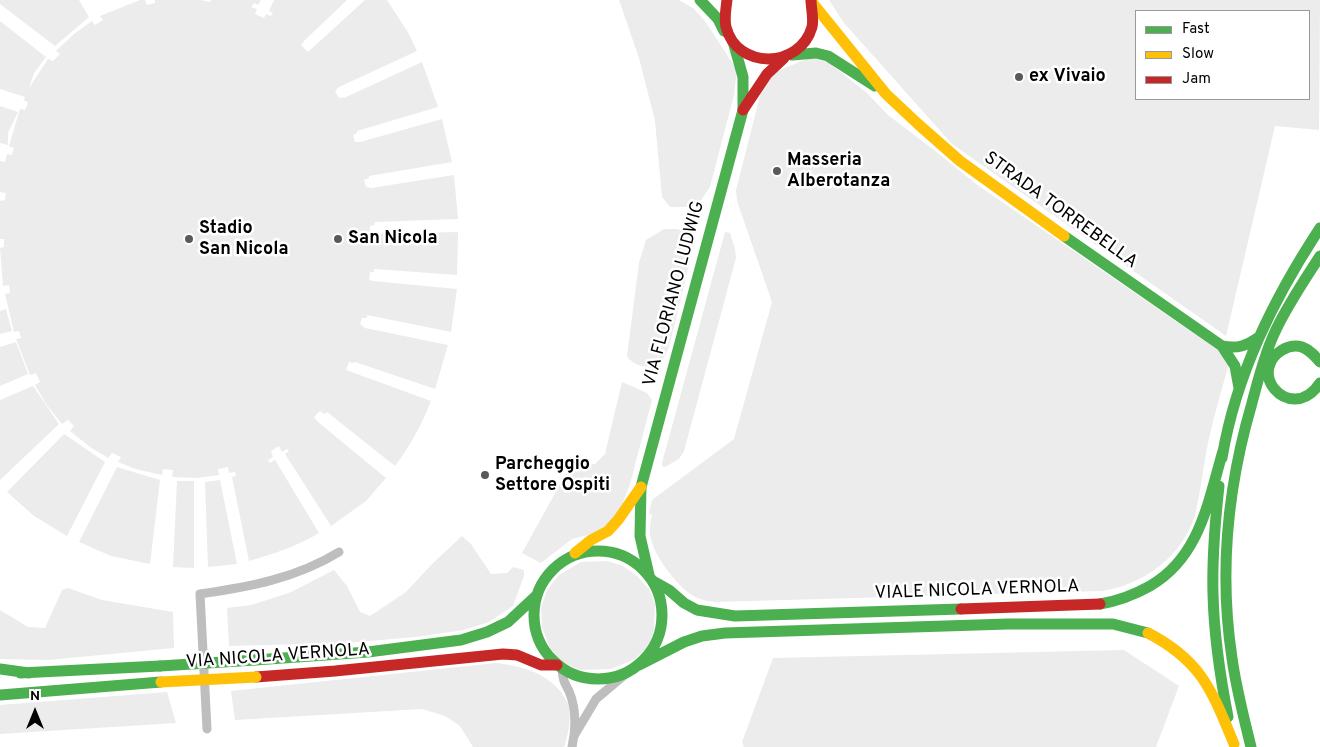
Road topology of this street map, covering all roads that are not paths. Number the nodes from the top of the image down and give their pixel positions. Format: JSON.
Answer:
{"nodes":[{"id":1,"x":700,"y":0,"type":"edge"},
{"id":2,"x":727,"y":0,"type":"edge"},
{"id":3,"x":811,"y":0,"type":"edge"},
{"id":4,"x":731,"y":41,"type":"junction"},
{"id":5,"x":788,"y":56,"type":"junction"},
{"id":6,"x":886,"y":94,"type":"junction"},
{"id":7,"x":743,"y":110,"type":"junction"},
{"id":8,"x":1320,"y":228,"type":"edge"},
{"id":9,"x":1320,"y":256,"type":"edge"},
{"id":10,"x":1273,"y":336,"type":"junction"},
{"id":11,"x":1259,"y":337,"type":"junction"},
{"id":12,"x":1222,"y":346,"type":"junction"},
{"id":13,"x":1320,"y":362,"type":"edge"},
{"id":14,"x":1270,"y":364,"type":"junction"},
{"id":15,"x":1258,"y":382,"type":"junction"},
{"id":16,"x":1320,"y":383,"type":"edge"},
{"id":17,"x":1239,"y":388,"type":"junction"},
{"id":18,"x":1320,"y":395,"type":"edge"},
{"id":19,"x":1308,"y":396,"type":"junction"},
{"id":20,"x":1223,"y":451,"type":"junction"},
{"id":21,"x":642,"y":487,"type":"junction"},
{"id":22,"x":339,"y":552,"type":"dead end"},
{"id":23,"x":570,"y":557,"type":"junction"},
{"id":24,"x":651,"y":578,"type":"junction"},
{"id":25,"x":537,"y":595,"type":"junction"},
{"id":26,"x":639,"y":665,"type":"junction"},
{"id":27,"x":560,"y":667,"type":"junction"},
{"id":28,"x":0,"y":669,"type":"edge"},
{"id":29,"x":628,"y":672,"type":"junction"},
{"id":30,"x":29,"y":673,"type":"junction"},
{"id":31,"x":0,"y":674,"type":"edge"},
{"id":32,"x":0,"y":696,"type":"edge"},
{"id":33,"x":206,"y":729,"type":"dead end"},
{"id":34,"x":574,"y":736,"type":"junction"},
{"id":35,"x":1235,"y":745,"type":"edge"},
{"id":36,"x":572,"y":747,"type":"edge"},
{"id":37,"x":1251,"y":747,"type":"edge"}],
"edges":[{"from":1,"to":4,"type":"main road"},
{"from":2,"to":4,"type":"main road"},
{"from":3,"to":5,"type":"main road"},
{"from":3,"to":6,"type":"main road"},
{"from":4,"to":5,"type":"main road"},
{"from":4,"to":7,"type":"main road"},
{"from":5,"to":6,"type":"main road"},
{"from":5,"to":7,"type":"main road"},
{"from":6,"to":12,"type":"main road","name":"STRADA TORREBELLA"},
{"from":7,"to":21,"type":"main road","name":"VIA FLORIANO LUDWIG"},
{"from":8,"to":11,"type":"main road"},
{"from":9,"to":10,"type":"main road"},
{"from":10,"to":14,"type":"main road"},
{"from":10,"to":15,"type":"main road"},
{"from":11,"to":12,"type":"main road"},
{"from":11,"to":17,"type":"main road"},
{"from":12,"to":17,"type":"main road","name":"STRADA TORREBELLA"},
{"from":13,"to":14,"type":"main road"},
{"from":14,"to":15,"type":"main road"},
{"from":14,"to":19,"type":"main road"},
{"from":15,"to":37,"type":"main road"},
{"from":16,"to":19,"type":"main road"},
{"from":17,"to":20,"type":"main road"},
{"from":18,"to":19,"type":"main road"},
{"from":20,"to":24,"type":"main road","name":"VIALE NICOLA VERNOLA"},
{"from":20,"to":35,"type":"main road"},
{"from":21,"to":23,"type":"main road"},
{"from":21,"to":24,"type":"main road"},
{"from":22,"to":33,"type":"street"},
{"from":23,"to":24,"type":"main road"},
{"from":23,"to":25,"type":"main road"},
{"from":24,"to":26,"type":"main road"},
{"from":25,"to":27,"type":"main road"},
{"from":25,"to":30,"type":"main road","name":"VIA NICOLA VERNOLA","bridge":true},
{"from":26,"to":29,"type":"main road"},
{"from":26,"to":35,"type":"main road","name":"VIALE NICOLA VERNOLA"},
{"from":27,"to":29,"type":"main road"},
{"from":27,"to":32,"type":"main road","name":"VIA NICOLA VERNOLA","bridge":true},
{"from":27,"to":34,"type":"street"},
{"from":28,"to":30,"type":"main road"},
{"from":29,"to":34,"type":"street"},
{"from":30,"to":31,"type":"main road","name":"VIA NICOLA VERNOLA"},
{"from":34,"to":36,"type":"street"}]}
